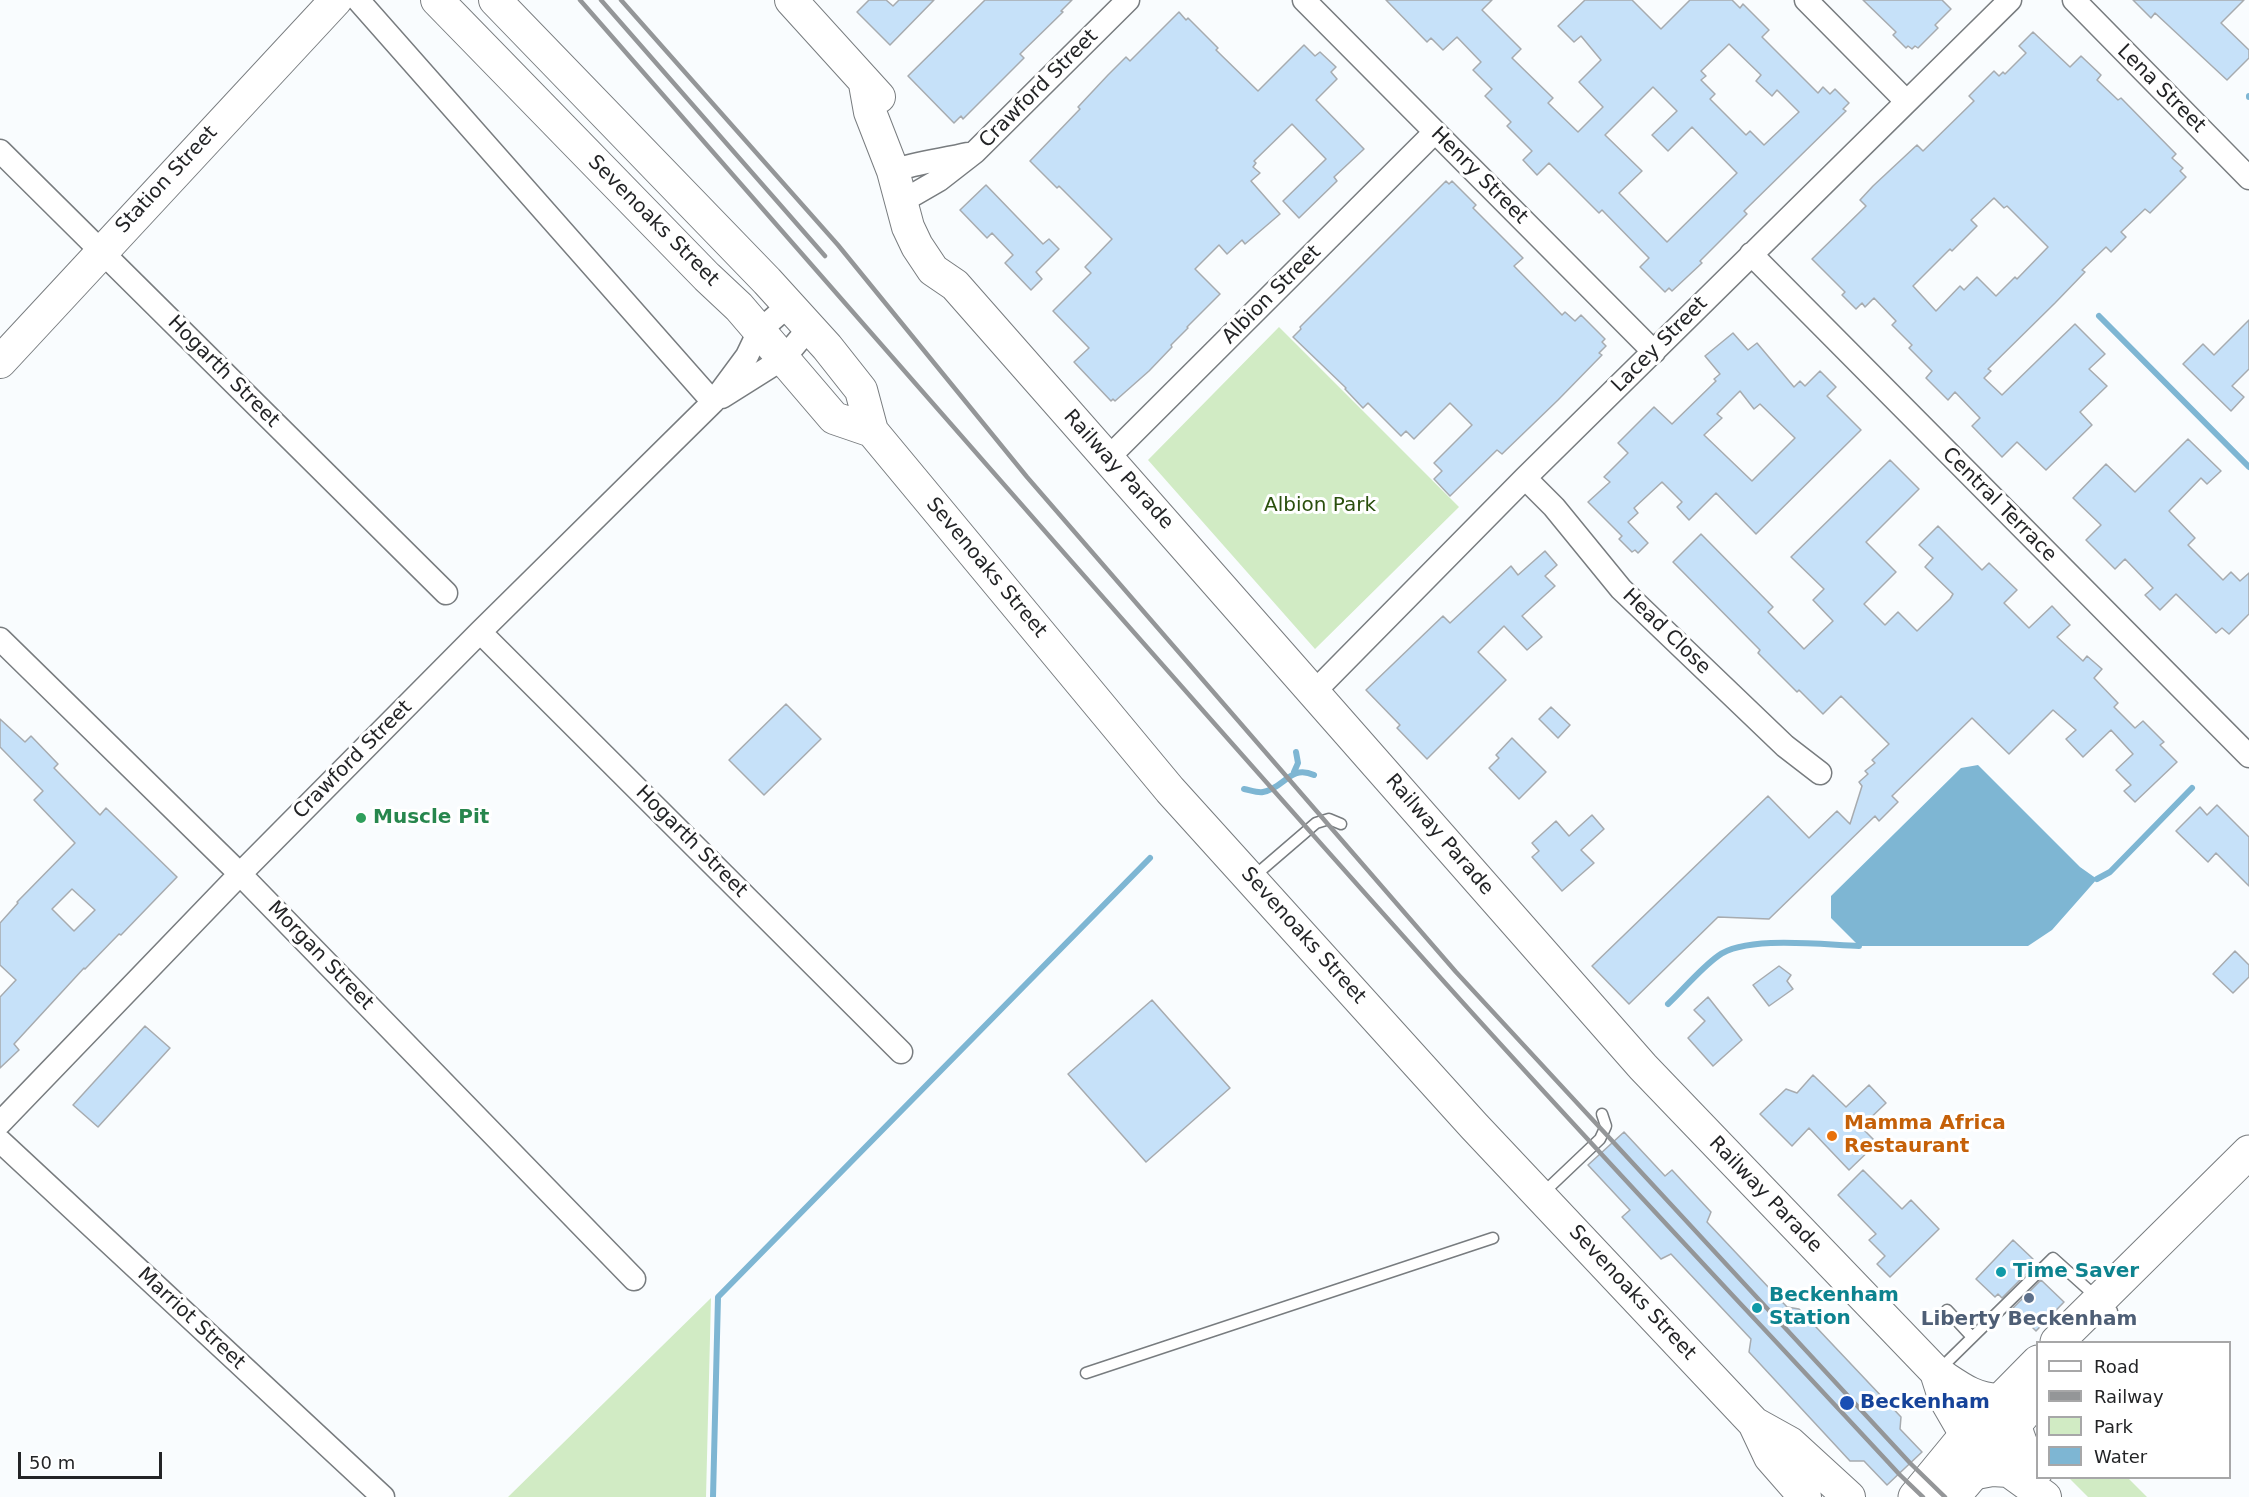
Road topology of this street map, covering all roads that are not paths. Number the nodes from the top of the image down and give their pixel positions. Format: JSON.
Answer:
{"nodes":[{"id":1,"x":336,"y":0,"type":"edge"},
{"id":2,"x":358,"y":0,"type":"edge"},
{"id":3,"x":437,"y":0,"type":"edge"},
{"id":4,"x":495,"y":0,"type":"edge"},
{"id":5,"x":791,"y":0,"type":"edge"},
{"id":6,"x":1128,"y":0,"type":"edge"},
{"id":7,"x":1304,"y":0,"type":"edge"},
{"id":8,"x":1806,"y":0,"type":"edge"},
{"id":9,"x":2010,"y":0,"type":"edge"},
{"id":10,"x":2074,"y":0,"type":"edge"},
{"id":11,"x":1906,"y":101,"type":"junction"},
{"id":12,"x":1435,"y":132,"type":"junction"},
{"id":13,"x":0,"y":151,"type":"edge"},
{"id":14,"x":2249,"y":178,"type":"edge"},
{"id":15,"x":906,"y":183,"type":"junction"},
{"id":16,"x":101,"y":251,"type":"junction"},
{"id":17,"x":1751,"y":254,"type":"junction"},
{"id":18,"x":799,"y":317,"type":"junction"},
{"id":19,"x":759,"y":331,"type":"junction"},
{"id":20,"x":1654,"y":352,"type":"junction"},
{"id":21,"x":784,"y":358,"type":"junction"},
{"id":22,"x":0,"y":362,"type":"edge"},
{"id":23,"x":713,"y":402,"type":"junction"},
{"id":24,"x":872,"y":431,"type":"junction"},
{"id":25,"x":1108,"y":458,"type":"junction"},
{"id":26,"x":1525,"y":478,"type":"junction"},
{"id":27,"x":446,"y":593,"type":"dead end"},
{"id":28,"x":480,"y":632,"type":"junction"},
{"id":29,"x":0,"y":639,"type":"edge"},
{"id":30,"x":1314,"y":692,"type":"junction"},
{"id":31,"x":2249,"y":756,"type":"edge"},
{"id":32,"x":1820,"y":773,"type":"dead end"},
{"id":33,"x":1341,"y":824,"type":"dead end"},
{"id":34,"x":240,"y":874,"type":"junction"},
{"id":35,"x":1252,"y":879,"type":"junction"},
{"id":36,"x":901,"y":1052,"type":"dead end"},
{"id":37,"x":1602,"y":1114,"type":"dead end"},
{"id":38,"x":0,"y":1124,"type":"edge"},
{"id":39,"x":0,"y":1142,"type":"edge"},
{"id":40,"x":2249,"y":1152,"type":"edge"},
{"id":41,"x":2249,"y":1175,"type":"edge"},
{"id":42,"x":1541,"y":1196,"type":"junction"},
{"id":43,"x":1493,"y":1238,"type":"dead end"},
{"id":44,"x":634,"y":1279,"type":"dead end"},
{"id":45,"x":2106,"y":1305,"type":"junction"},
{"id":46,"x":1947,"y":1311,"type":"dead end"},
{"id":47,"x":1972,"y":1337,"type":"junction"},
{"id":48,"x":2057,"y":1341,"type":"edge"},
{"id":49,"x":2085,"y":1341,"type":"edge"},
{"id":50,"x":2036,"y":1364,"type":"edge"},
{"id":51,"x":1936,"y":1372,"type":"junction"},
{"id":52,"x":1086,"y":1373,"type":"dead end"},
{"id":53,"x":2036,"y":1398,"type":"edge"},
{"id":54,"x":2007,"y":1412,"type":"junction"},
{"id":55,"x":1754,"y":1423,"type":"junction"},
{"id":56,"x":1966,"y":1435,"type":"junction"},
{"id":57,"x":2036,"y":1468,"type":"edge"},
{"id":58,"x":2046,"y":1479,"type":"edge"},
{"id":59,"x":1962,"y":1486,"type":"edge"},
{"id":60,"x":383,"y":1497,"type":"edge"},
{"id":61,"x":1805,"y":1497,"type":"edge"},
{"id":62,"x":1849,"y":1497,"type":"edge"},
{"id":63,"x":1915,"y":1497,"type":"edge"},
{"id":64,"x":2045,"y":1497,"type":"edge"},
{"id":65,"x":2055,"y":1497,"type":"edge"}],
"edges":[{"from":1,"to":16,"type":"main road","name":"Station Street"},
{"from":2,"to":23,"type":"street"},
{"from":3,"to":19,"type":"main road","name":"Sevenoaks Street"},
{"from":4,"to":18,"type":"main road","name":"Sevenoaks Street"},
{"from":5,"to":15,"type":"main road","name":"Railway Parade"},
{"from":6,"to":15,"type":"street","name":"Crawford Street"},
{"from":7,"to":12,"type":"street","name":"Henry Street"},
{"from":8,"to":11,"type":"street"},
{"from":9,"to":11,"type":"street","name":"Lacey Street"},
{"from":10,"to":14,"type":"street","name":"Lena Street"},
{"from":11,"to":17,"type":"street","name":"Lacey Street"},
{"from":12,"to":20,"type":"street","name":"Henry Street"},
{"from":12,"to":25,"type":"street","name":"Albion Street"},
{"from":13,"to":16,"type":"street","name":"Hogarth Street"},
{"from":15,"to":25,"type":"main road","name":"Railway Parade"},
{"from":16,"to":22,"type":"main road","name":"Station Street"},
{"from":16,"to":27,"type":"street","name":"Hogarth Street"},
{"from":17,"to":20,"type":"street","name":"Lacey Street"},
{"from":17,"to":31,"type":"street","name":"Central Terrace"},
{"from":18,"to":19,"type":"street","name":"Crawford Street"},
{"from":18,"to":21,"type":"street","name":"Crawford Street"},
{"from":18,"to":24,"type":"main road","name":"Sevenoaks Street"},
{"from":19,"to":21,"type":"main road","name":"Sevenoaks Street"},
{"from":19,"to":23,"type":"street","name":"Crawford Street"},
{"from":20,"to":26,"type":"street","name":"Lacey Street"},
{"from":21,"to":23,"type":"street","name":"Crawford Street"},
{"from":21,"to":24,"type":"main road","name":"Sevenoaks Street"},
{"from":23,"to":28,"type":"street","name":"Crawford Street"},
{"from":24,"to":35,"type":"main road","name":"Sevenoaks Street"},
{"from":25,"to":30,"type":"main road","name":"Railway Parade"},
{"from":26,"to":30,"type":"street","name":"Lacey Street"},
{"from":26,"to":32,"type":"street","name":"Head Close"},
{"from":28,"to":34,"type":"street","name":"Crawford Street"},
{"from":28,"to":36,"type":"street","name":"Hogarth Street"},
{"from":29,"to":34,"type":"street","name":"Morgan Street"},
{"from":30,"to":51,"type":"main road","name":"Railway Parade"},
{"from":33,"to":35,"type":"lane"},
{"from":34,"to":38,"type":"street","name":"Crawford Street"},
{"from":34,"to":44,"type":"street","name":"Morgan Street"},
{"from":35,"to":42,"type":"main road","name":"Sevenoaks Street"},
{"from":37,"to":42,"type":"lane"},
{"from":39,"to":60,"type":"street","name":"Marriot Street"},
{"from":40,"to":45,"type":"main road"},
{"from":41,"to":45,"type":"main road"},
{"from":42,"to":55,"type":"main road","name":"Sevenoaks Street"},
{"from":43,"to":52,"type":"lane"},
{"from":45,"to":47,"type":"lane"},
{"from":45,"to":48,"type":"main road"},
{"from":45,"to":49,"type":"main road"},
{"from":46,"to":47,"type":"lane"},
{"from":47,"to":51,"type":"lane"},
{"from":50,"to":54,"type":"main road"},
{"from":51,"to":54,"type":"main road","name":"Railway Parade"},
{"from":51,"to":56,"type":"main road","name":"Railway Parade"},
{"from":53,"to":54,"type":"main road"},
{"from":54,"to":56,"type":"main road"},
{"from":54,"to":57,"type":"main road"},
{"from":54,"to":59,"type":"main road"},
{"from":55,"to":61,"type":"main road","name":"Sevenoaks Street"},
{"from":55,"to":62,"type":"main road","name":"Sevenoaks Street"},
{"from":56,"to":63,"type":"main road"},
{"from":58,"to":65,"type":"main road"},
{"from":59,"to":64,"type":"main road"}]}
